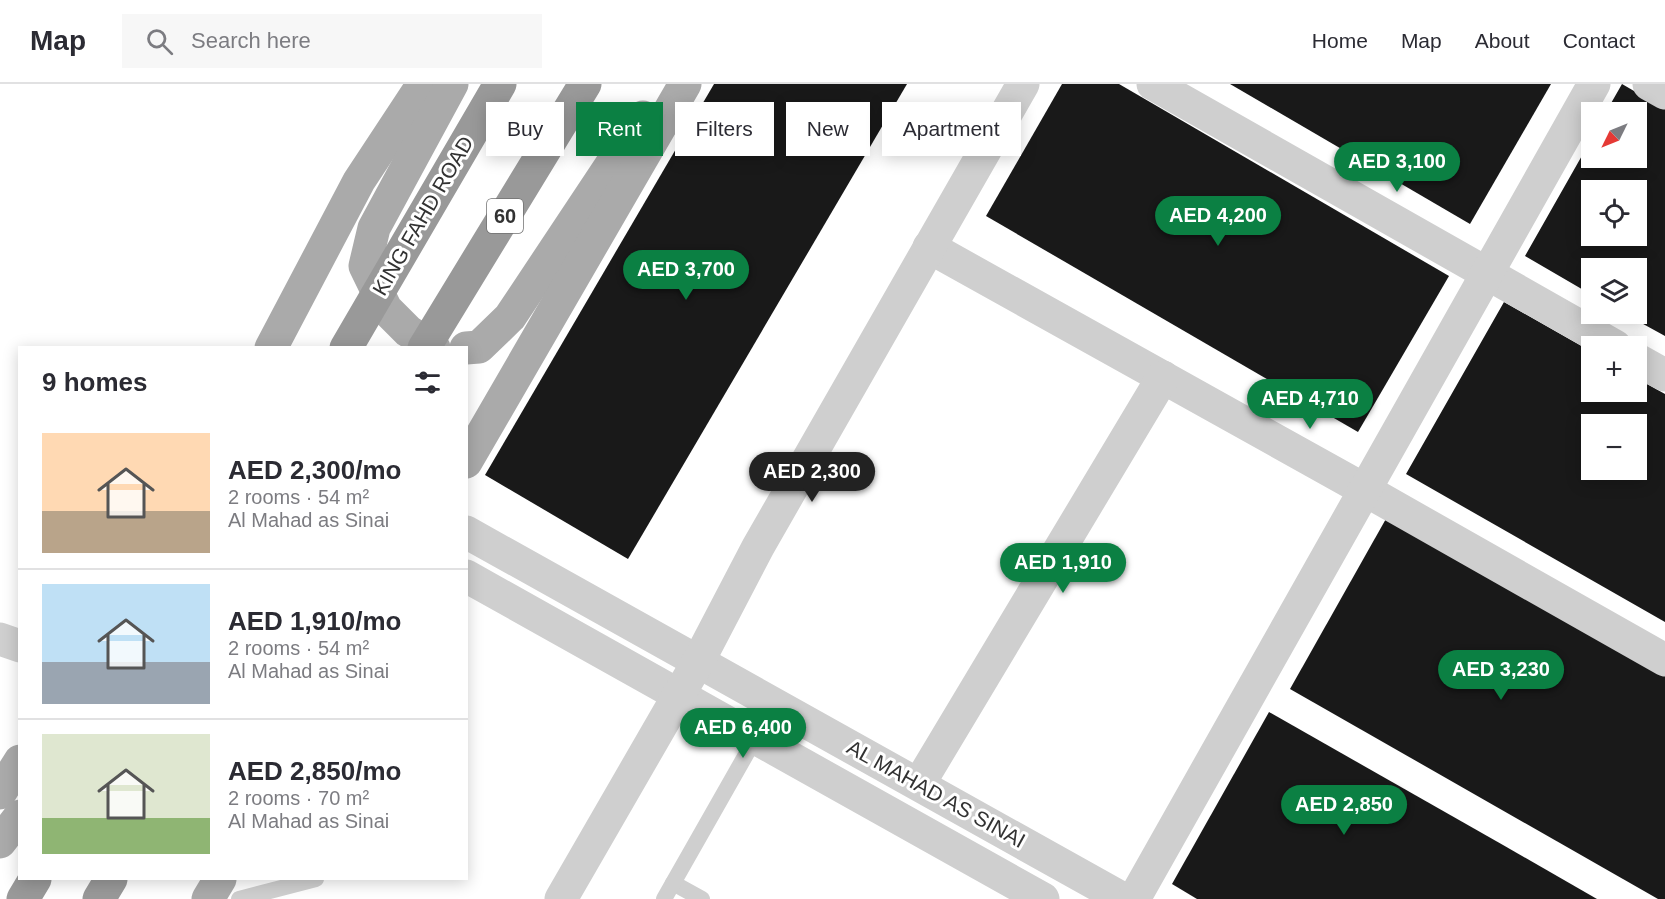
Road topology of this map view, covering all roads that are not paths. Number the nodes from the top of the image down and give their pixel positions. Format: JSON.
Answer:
{"nodes":[{"id":1,"x":423,"y":84,"type":"edge"},
{"id":2,"x":452,"y":84,"type":"edge"},
{"id":3,"x":500,"y":84,"type":"edge"},
{"id":4,"x":585,"y":84,"type":"edge"},
{"id":5,"x":665,"y":84,"type":"edge"},
{"id":6,"x":685,"y":84,"type":"edge"},
{"id":7,"x":1023,"y":84,"type":"edge"},
{"id":8,"x":1153,"y":84,"type":"edge"},
{"id":9,"x":1594,"y":84,"type":"edge"},
{"id":10,"x":1649,"y":84,"type":"edge"},
{"id":11,"x":1665,"y":93,"type":"edge"},
{"id":12,"x":929,"y":247,"type":"junction"},
{"id":13,"x":1487,"y":274,"type":"junction"},
{"id":14,"x":1597,"y":336,"type":"edge"},
{"id":15,"x":272,"y":346,"type":"edge"},
{"id":16,"x":347,"y":346,"type":"edge"},
{"id":17,"x":425,"y":346,"type":"edge"},
{"id":18,"x":431,"y":346,"type":"edge"},
{"id":19,"x":468,"y":348,"type":"edge"},
{"id":20,"x":1647,"y":364,"type":"edge"},
{"id":21,"x":1665,"y":375,"type":"edge"},
{"id":22,"x":1164,"y":377,"type":"junction"},
{"id":23,"x":468,"y":459,"type":"edge"},
{"id":24,"x":1365,"y":490,"type":"junction"},
{"id":25,"x":468,"y":533,"type":"edge"},
{"id":26,"x":468,"y":577,"type":"edge"},
{"id":27,"x":0,"y":639,"type":"edge"},
{"id":28,"x":18,"y":645,"type":"edge"},
{"id":29,"x":699,"y":660,"type":"junction"},
{"id":30,"x":1665,"y":660,"type":"edge"},
{"id":31,"x":680,"y":694,"type":"junction"},
{"id":32,"x":756,"y":737,"type":"junction"},
{"id":33,"x":18,"y":764,"type":"edge"},
{"id":34,"x":919,"y":784,"type":"junction"},
{"id":35,"x":0,"y":793,"type":"edge"},
{"id":36,"x":18,"y":819,"type":"edge"},
{"id":37,"x":0,"y":842,"type":"edge"},
{"id":38,"x":34,"y":880,"type":"edge"},
{"id":39,"x":110,"y":880,"type":"edge"},
{"id":40,"x":198,"y":880,"type":"edge"},
{"id":41,"x":219,"y":880,"type":"edge"},
{"id":42,"x":312,"y":880,"type":"edge"},
{"id":43,"x":673,"y":883,"type":"junction"},
{"id":44,"x":23,"y":899,"type":"edge"},
{"id":45,"x":99,"y":899,"type":"edge"},
{"id":46,"x":189,"y":899,"type":"edge"},
{"id":47,"x":208,"y":899,"type":"edge"},
{"id":48,"x":239,"y":899,"type":"edge"},
{"id":49,"x":561,"y":899,"type":"edge"},
{"id":50,"x":664,"y":899,"type":"edge"},
{"id":51,"x":702,"y":899,"type":"edge"},
{"id":52,"x":1043,"y":899,"type":"edge"},
{"id":53,"x":1123,"y":899,"type":"edge"},
{"id":54,"x":1134,"y":899,"type":"edge"}],
"edges":[{"from":1,"to":15,"type":"main road"},
{"from":2,"to":18,"type":"main road"},
{"from":3,"to":16,"type":"highway","name":"KING FAHD ROAD","bridge":true},
{"from":4,"to":17,"type":"highway","number":"60","bridge":true},
{"from":5,"to":19,"type":"main road"},
{"from":6,"to":23,"type":"main road"},
{"from":7,"to":12,"type":"street"},
{"from":8,"to":13,"type":"street"},
{"from":9,"to":13,"type":"street"},
{"from":10,"to":11,"type":"street"},
{"from":12,"to":22,"type":"street"},
{"from":12,"to":29,"type":"street"},
{"from":13,"to":14,"type":"street"},
{"from":13,"to":24,"type":"street"},
{"from":20,"to":21,"type":"street"},
{"from":22,"to":24,"type":"street"},
{"from":22,"to":34,"type":"street"},
{"from":24,"to":30,"type":"street"},
{"from":24,"to":54,"type":"street"},
{"from":25,"to":29,"type":"street","name":"AL MAHAD AS SINAI"},
{"from":26,"to":31,"type":"street","name":"AL MAHAD AS SINAI"},
{"from":27,"to":28,"type":"street"},
{"from":29,"to":31,"type":"street"},
{"from":29,"to":34,"type":"street","name":"AL MAHAD AS SINAI"},
{"from":31,"to":32,"type":"street","name":"AL MAHAD AS SINAI"},
{"from":31,"to":49,"type":"street"},
{"from":32,"to":43,"type":"lane"},
{"from":32,"to":52,"type":"street","name":"AL MAHAD AS SINAI"},
{"from":33,"to":35,"type":"main road"},
{"from":34,"to":53,"type":"street","name":"AL MAHAD AS SINAI"},
{"from":36,"to":37,"type":"main road"},
{"from":38,"to":44,"type":"highway"},
{"from":39,"to":45,"type":"highway"},
{"from":40,"to":46,"type":"main road"},
{"from":41,"to":47,"type":"main road"},
{"from":42,"to":48,"type":"lane"},
{"from":43,"to":50,"type":"lane"},
{"from":43,"to":51,"type":"lane"}]}
